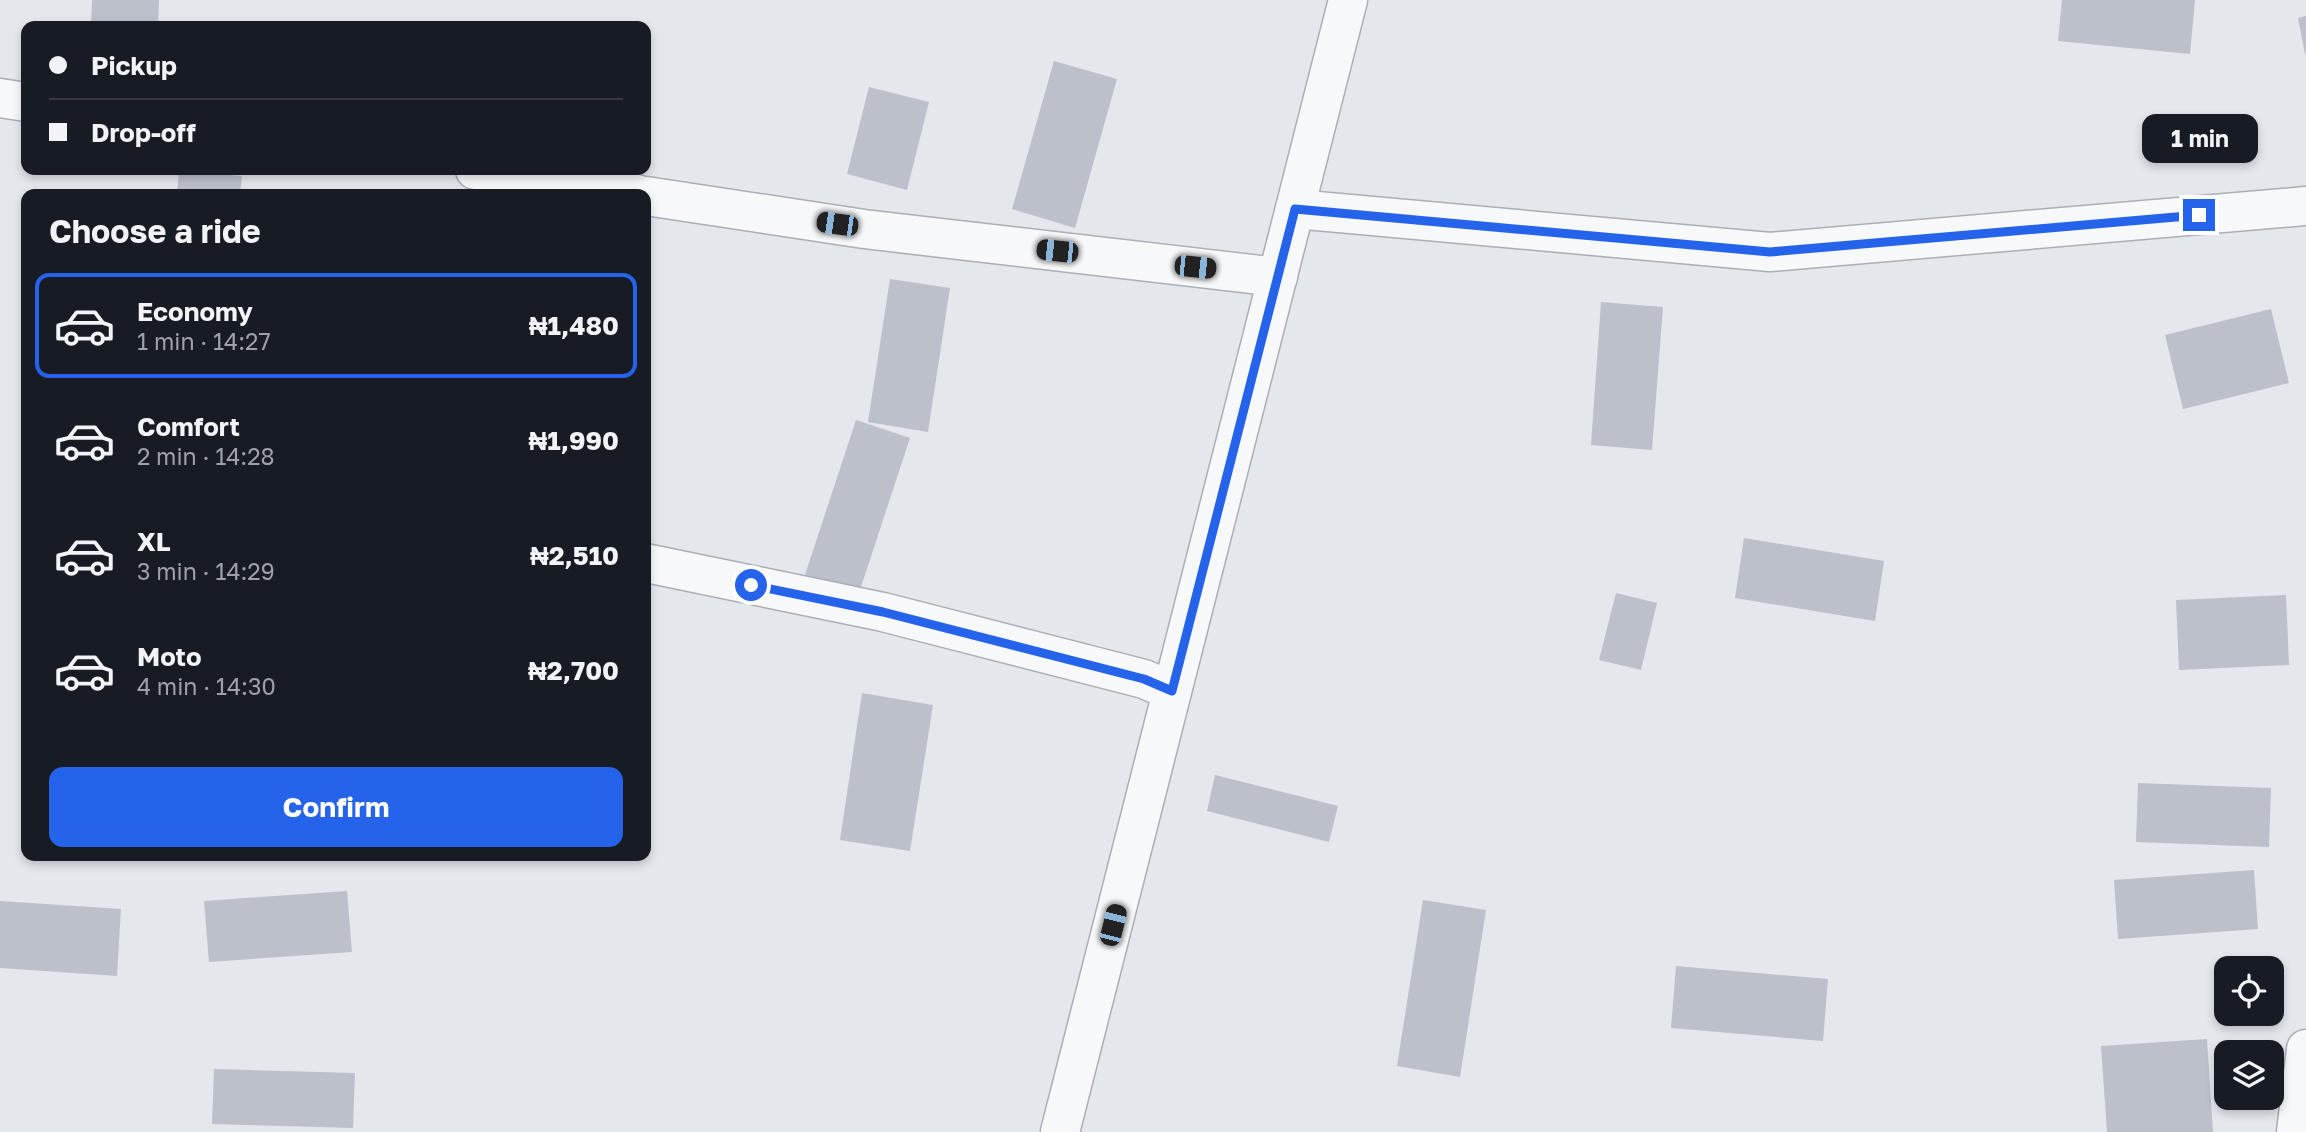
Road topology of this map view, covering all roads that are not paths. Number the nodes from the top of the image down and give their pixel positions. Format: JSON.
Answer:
{"nodes":[{"id":1,"x":1348,"y":0,"type":"edge"},
{"id":2,"x":0,"y":98,"type":"edge"},
{"id":3,"x":21,"y":101,"type":"edge"},
{"id":4,"x":509,"y":175,"type":"edge"},
{"id":5,"x":603,"y":189,"type":"edge"},
{"id":6,"x":651,"y":196,"type":"edge"},
{"id":7,"x":2306,"y":205,"type":"edge"},
{"id":8,"x":1295,"y":209,"type":"junction"},
{"id":9,"x":1278,"y":277,"type":"junction"},
{"id":10,"x":651,"y":564,"type":"edge"},
{"id":11,"x":1172,"y":691,"type":"junction"},
{"id":12,"x":2306,"y":1049,"type":"edge"},
{"id":13,"x":1060,"y":1132,"type":"edge"},
{"id":14,"x":2296,"y":1132,"type":"edge"}],
"edges":[{"from":1,"to":8,"type":"street"},
{"from":2,"to":3,"type":"street"},
{"from":4,"to":5,"type":"street"},
{"from":6,"to":9,"type":"street"},
{"from":7,"to":8,"type":"street"},
{"from":8,"to":9,"type":"street"},
{"from":9,"to":11,"type":"street"},
{"from":10,"to":11,"type":"street"},
{"from":11,"to":13,"type":"street"},
{"from":12,"to":14,"type":"street"}]}
